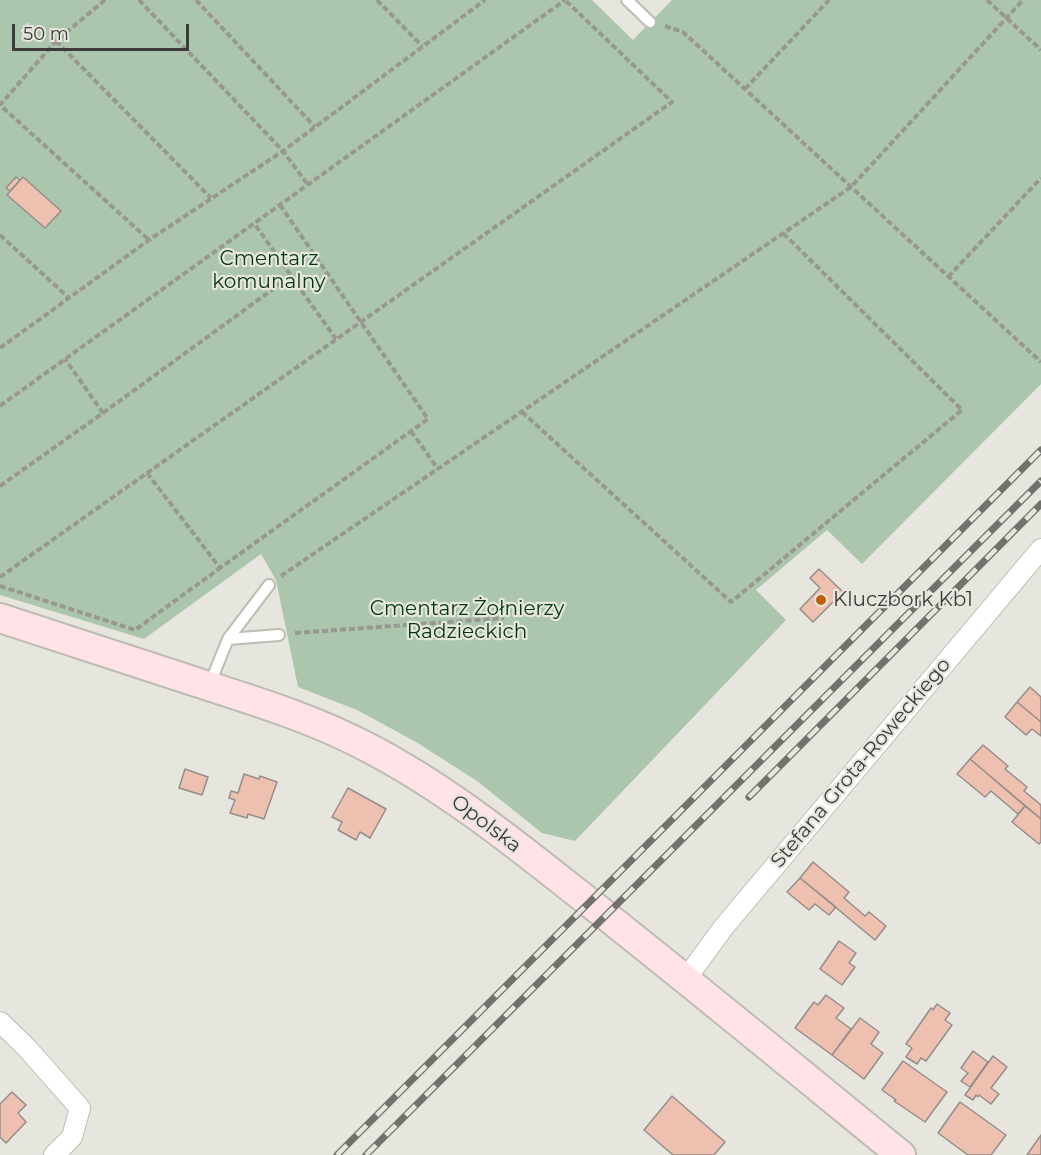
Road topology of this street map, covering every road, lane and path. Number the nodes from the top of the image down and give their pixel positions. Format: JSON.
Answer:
{"nodes":[{"id":1,"x":105,"y":0,"type":"edge"},
{"id":2,"x":139,"y":0,"type":"edge"},
{"id":3,"x":196,"y":0,"type":"edge"},
{"id":4,"x":376,"y":0,"type":"edge"},
{"id":5,"x":485,"y":0,"type":"edge"},
{"id":6,"x":565,"y":0,"type":"edge"},
{"id":7,"x":627,"y":0,"type":"edge"},
{"id":8,"x":829,"y":0,"type":"edge"},
{"id":9,"x":987,"y":0,"type":"edge"},
{"id":10,"x":1023,"y":0,"type":"edge"},
{"id":11,"x":1006,"y":18,"type":"junction"},
{"id":12,"x":650,"y":22,"type":"joint"},
{"id":13,"x":57,"y":41,"type":"junction"},
{"id":14,"x":423,"y":46,"type":"junction"},
{"id":15,"x":1041,"y":50,"type":"edge"},
{"id":16,"x":745,"y":89,"type":"junction"},
{"id":17,"x":315,"y":127,"type":"junction"},
{"id":18,"x":283,"y":152,"type":"junction"},
{"id":19,"x":1041,"y":178,"type":"edge"},
{"id":20,"x":308,"y":185,"type":"junction"},
{"id":21,"x":851,"y":187,"type":"junction"},
{"id":22,"x":211,"y":198,"type":"junction"},
{"id":23,"x":280,"y":205,"type":"junction"},
{"id":24,"x":254,"y":224,"type":"junction"},
{"id":25,"x":783,"y":233,"type":"junction"},
{"id":26,"x":0,"y":235,"type":"edge"},
{"id":27,"x":149,"y":240,"type":"junction"},
{"id":28,"x":291,"y":276,"type":"junction"},
{"id":29,"x":948,"y":277,"type":"junction"},
{"id":30,"x":69,"y":298,"type":"junction"},
{"id":31,"x":360,"y":322,"type":"junction"},
{"id":32,"x":336,"y":340,"type":"junction"},
{"id":33,"x":0,"y":348,"type":"edge"},
{"id":34,"x":65,"y":359,"type":"junction"},
{"id":35,"x":1041,"y":362,"type":"edge"},
{"id":36,"x":0,"y":406,"type":"edge"},
{"id":37,"x":522,"y":412,"type":"junction"},
{"id":38,"x":103,"y":413,"type":"junction"},
{"id":39,"x":411,"y":430,"type":"junction"},
{"id":40,"x":438,"y":469,"type":"junction"},
{"id":41,"x":147,"y":473,"type":"junction"},
{"id":42,"x":0,"y":486,"type":"edge"},
{"id":43,"x":1041,"y":549,"type":"edge"},
{"id":44,"x":220,"y":568,"type":"junction"},
{"id":45,"x":0,"y":577,"type":"edge"},
{"id":46,"x":269,"y":585,"type":"joint"},
{"id":47,"x":0,"y":586,"type":"edge"},
{"id":48,"x":0,"y":618,"type":"edge"},
{"id":49,"x":504,"y":618,"type":"dead end"},
{"id":50,"x":279,"y":635,"type":"joint"},
{"id":51,"x":228,"y":639,"type":"junction"},
{"id":52,"x":209,"y":686,"type":"junction"},
{"id":53,"x":686,"y":980,"type":"junction"},
{"id":54,"x":0,"y":1022,"type":"edge"},
{"id":55,"x":54,"y":1155,"type":"edge"},
{"id":56,"x":902,"y":1155,"type":"edge"}],
"edges":[{"from":1,"to":13,"type":"path"},
{"from":2,"to":18,"type":"path"},
{"from":3,"to":17,"type":"path"},
{"from":4,"to":14,"type":"path"},
{"from":5,"to":14,"type":"path"},
{"from":6,"to":20,"type":"path"},
{"from":6,"to":31,"type":"path"},
{"from":7,"to":12,"type":"lane"},
{"from":8,"to":16,"type":"path"},
{"from":9,"to":11,"type":"path"},
{"from":10,"to":11,"type":"path"},
{"from":11,"to":15,"type":"path"},
{"from":11,"to":21,"type":"path"},
{"from":12,"to":16,"type":"path"},
{"from":13,"to":22,"type":"path"},
{"from":13,"to":27,"type":"path"},
{"from":14,"to":17,"type":"path"},
{"from":16,"to":21,"type":"path"},
{"from":17,"to":18,"type":"path"},
{"from":18,"to":20,"type":"path"},
{"from":18,"to":22,"type":"path"},
{"from":19,"to":29,"type":"path"},
{"from":20,"to":23,"type":"path"},
{"from":21,"to":25,"type":"path"},
{"from":21,"to":29,"type":"path"},
{"from":22,"to":27,"type":"path"},
{"from":23,"to":24,"type":"path"},
{"from":23,"to":31,"type":"path"},
{"from":24,"to":28,"type":"path"},
{"from":24,"to":34,"type":"path"},
{"from":25,"to":37,"type":"path"},
{"from":25,"to":37,"type":"path"},
{"from":26,"to":30,"type":"path"},
{"from":27,"to":30,"type":"path"},
{"from":28,"to":32,"type":"path"},
{"from":28,"to":38,"type":"path"},
{"from":29,"to":35,"type":"path"},
{"from":30,"to":33,"type":"path"},
{"from":31,"to":32,"type":"path"},
{"from":31,"to":39,"type":"path"},
{"from":32,"to":41,"type":"path"},
{"from":34,"to":36,"type":"path"},
{"from":34,"to":38,"type":"path"},
{"from":37,"to":40,"type":"path"},
{"from":38,"to":42,"type":"path"},
{"from":39,"to":40,"type":"path"},
{"from":39,"to":44,"type":"path"},
{"from":40,"to":46,"type":"path"},
{"from":41,"to":44,"type":"path"},
{"from":41,"to":45,"type":"path"},
{"from":43,"to":53,"type":"street","name":"Stefana Grota-Roweckiego"},
{"from":44,"to":47,"type":"path"},
{"from":46,"to":51,"type":"lane"},
{"from":48,"to":52,"type":"main road","name":"Opolska"},
{"from":49,"to":50,"type":"path"},
{"from":50,"to":51,"type":"lane"},
{"from":51,"to":52,"type":"lane"},
{"from":52,"to":53,"type":"main road","name":"Opolska"},
{"from":53,"to":56,"type":"main road","name":"Opolska"},
{"from":54,"to":55,"type":"street"}]}
